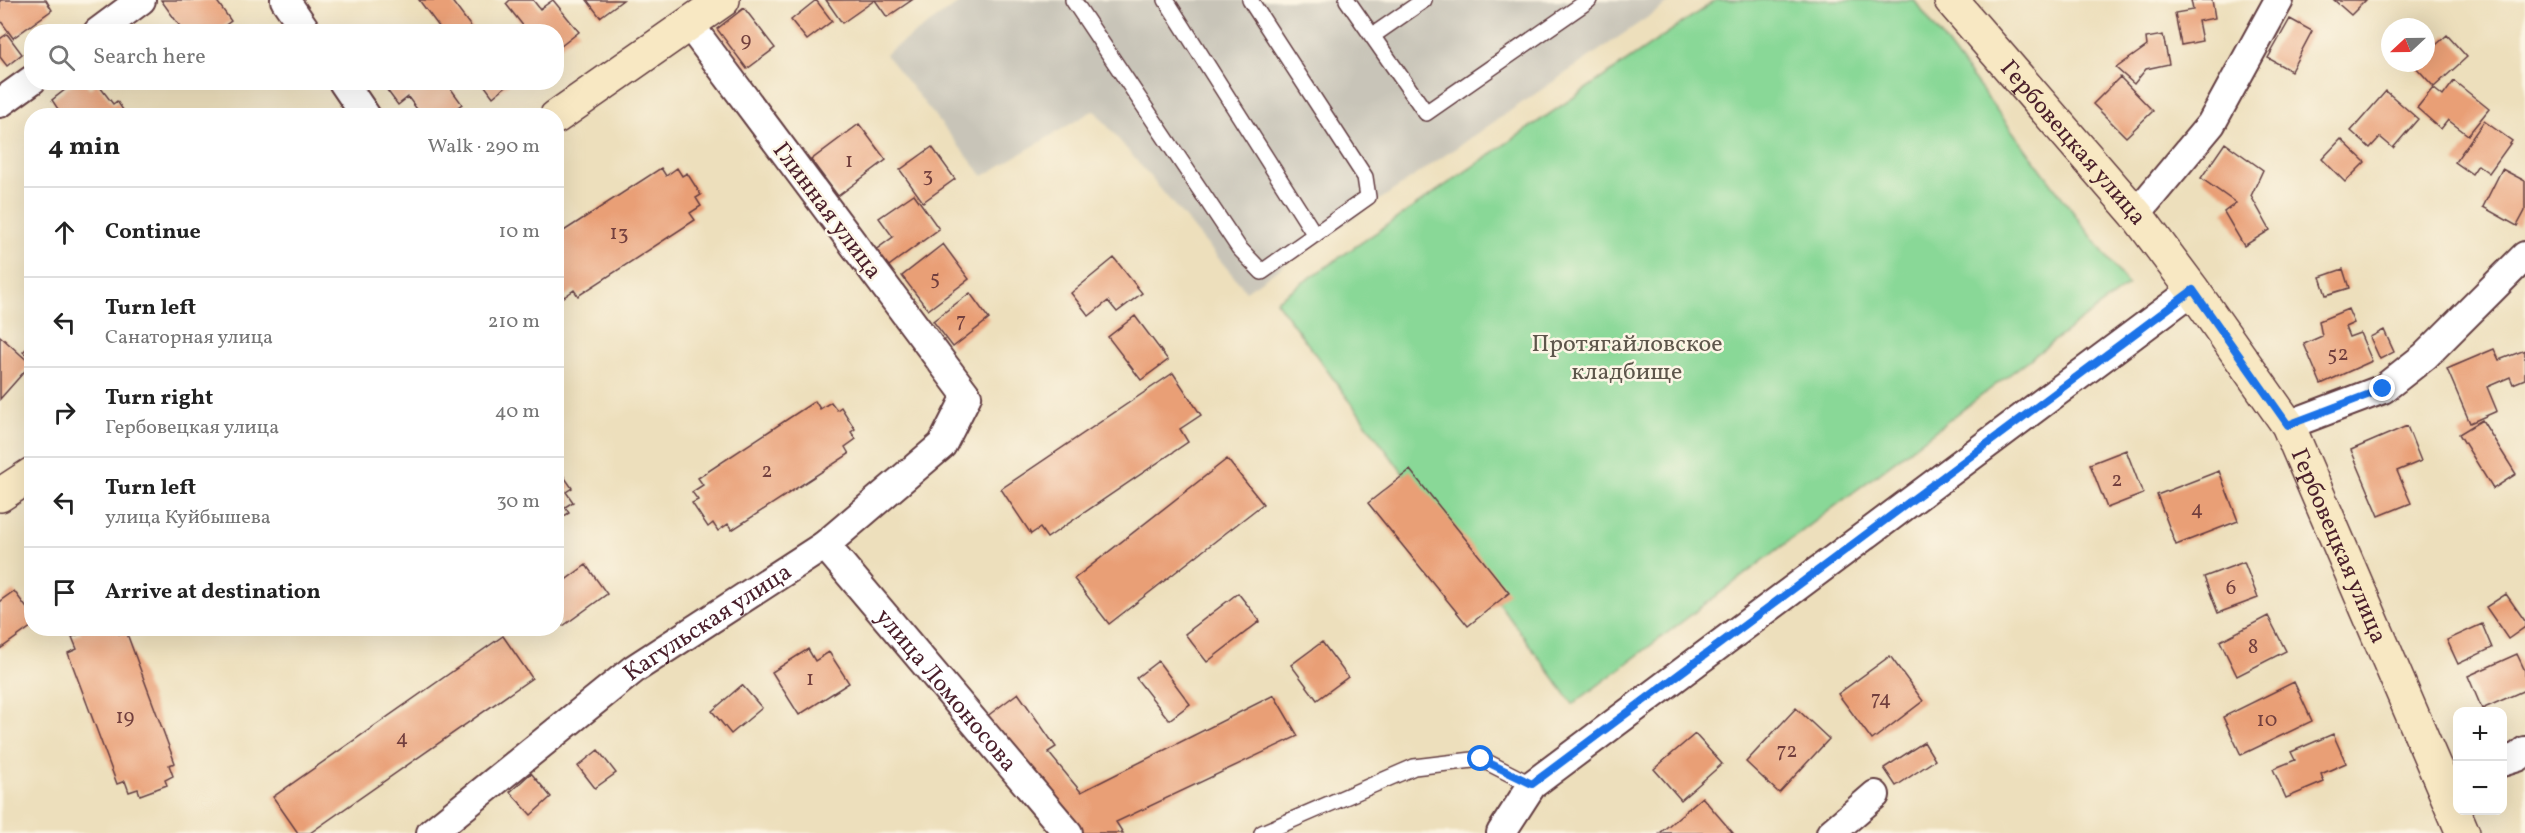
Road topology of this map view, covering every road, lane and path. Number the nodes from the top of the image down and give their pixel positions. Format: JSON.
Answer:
{"nodes":[{"id":1,"x":141,"y":0,"type":"edge"},
{"id":2,"x":285,"y":0,"type":"edge"},
{"id":3,"x":723,"y":0,"type":"edge"},
{"id":4,"x":1073,"y":0,"type":"edge"},
{"id":5,"x":1166,"y":0,"type":"edge"},
{"id":6,"x":1250,"y":0,"type":"edge"},
{"id":7,"x":1347,"y":0,"type":"edge"},
{"id":8,"x":1424,"y":0,"type":"edge"},
{"id":9,"x":1589,"y":0,"type":"edge"},
{"id":10,"x":1951,"y":0,"type":"edge"},
{"id":11,"x":2279,"y":0,"type":"edge"},
{"id":12,"x":109,"y":24,"type":"edge"},
{"id":13,"x":302,"y":24,"type":"edge"},
{"id":14,"x":689,"y":24,"type":"junction"},
{"id":15,"x":1372,"y":36,"type":"junction"},
{"id":16,"x":24,"y":86,"type":"edge"},
{"id":17,"x":348,"y":90,"type":"edge"},
{"id":18,"x":0,"y":103,"type":"edge"},
{"id":19,"x":360,"y":108,"type":"edge"},
{"id":20,"x":564,"y":111,"type":"edge"},
{"id":21,"x":2136,"y":214,"type":"junction"},
{"id":22,"x":1315,"y":235,"type":"junction"},
{"id":23,"x":2525,"y":256,"type":"edge"},
{"id":24,"x":2193,"y":290,"type":"junction"},
{"id":25,"x":967,"y":396,"type":"joint"},
{"id":26,"x":2288,"y":425,"type":"junction"},
{"id":27,"x":24,"y":479,"type":"edge"},
{"id":28,"x":0,"y":495,"type":"edge"},
{"id":29,"x":825,"y":544,"type":"junction"},
{"id":30,"x":2525,"y":752,"type":"edge"},
{"id":31,"x":2505,"y":761,"type":"edge"},
{"id":32,"x":2449,"y":779,"type":"edge"},
{"id":33,"x":1532,"y":784,"type":"junction"},
{"id":34,"x":1875,"y":795,"type":"dead end"},
{"id":35,"x":431,"y":833,"type":"edge"},
{"id":36,"x":1068,"y":833,"type":"edge"},
{"id":37,"x":1262,"y":833,"type":"edge"},
{"id":38,"x":1501,"y":833,"type":"edge"},
{"id":39,"x":1831,"y":833,"type":"edge"},
{"id":40,"x":2463,"y":833,"type":"edge"}],
"edges":[{"from":1,"to":12,"type":"street"},
{"from":2,"to":13,"type":"street"},
{"from":3,"to":14,"type":"street"},
{"from":4,"to":22,"type":"lane"},
{"from":5,"to":22,"type":"lane"},
{"from":6,"to":22,"type":"lane"},
{"from":7,"to":15,"type":"lane"},
{"from":8,"to":15,"type":"lane"},
{"from":9,"to":15,"type":"lane"},
{"from":10,"to":21,"type":"street","name":"Гербовецкая улица"},
{"from":11,"to":21,"type":"street"},
{"from":14,"to":20,"type":"street"},
{"from":14,"to":25,"type":"street","name":"Глинная улица"},
{"from":16,"to":18,"type":"street"},
{"from":17,"to":19,"type":"street"},
{"from":21,"to":24,"type":"street","name":"Гербовецкая улица"},
{"from":23,"to":26,"type":"street"},
{"from":24,"to":26,"type":"street","name":"Гербовецкая улица"},
{"from":24,"to":33,"type":"street"},
{"from":25,"to":29,"type":"street","name":"Кагульская улица"},
{"from":26,"to":32,"type":"street","name":"Гербовецкая улица"},
{"from":27,"to":28,"type":"street"},
{"from":29,"to":35,"type":"street","name":"Кагульская улица"},
{"from":29,"to":36,"type":"street","name":"улица Ломоносова"},
{"from":30,"to":31,"type":"street"},
{"from":32,"to":40,"type":"street","name":"Гербовецкая улица"},
{"from":33,"to":37,"type":"lane"},
{"from":33,"to":38,"type":"street"},
{"from":34,"to":39,"type":"street"}]}
